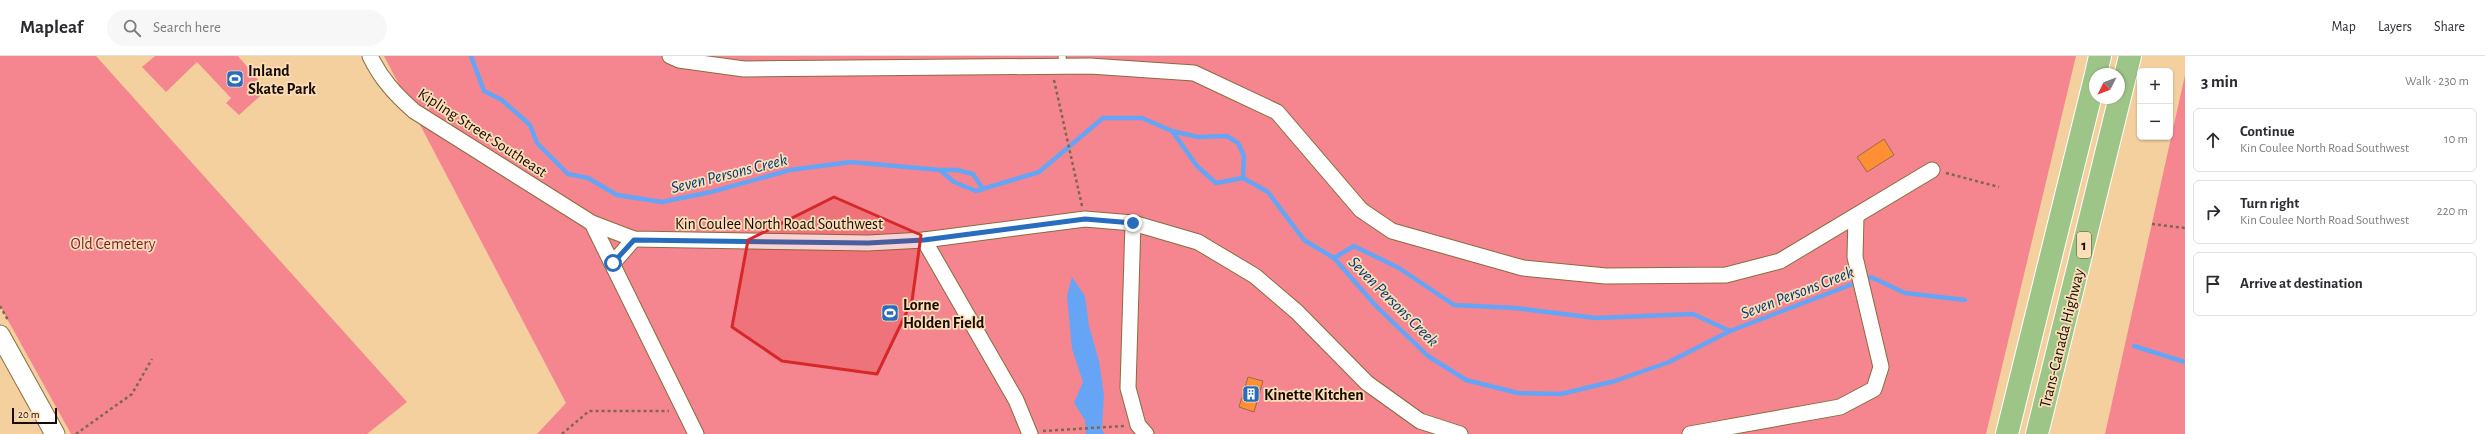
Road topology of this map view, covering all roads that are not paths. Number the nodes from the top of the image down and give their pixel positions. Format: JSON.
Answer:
{"nodes":[{"id":1,"x":370,"y":56,"type":"edge"},
{"id":2,"x":670,"y":56,"type":"edge"},
{"id":3,"x":2100,"y":56,"type":"edge"},
{"id":4,"x":2130,"y":56,"type":"edge"},
{"id":5,"x":1058,"y":63,"type":"edge"},
{"id":6,"x":2097,"y":68,"type":"edge"},
{"id":7,"x":2089,"y":102,"type":"edge"},
{"id":8,"x":1932,"y":170,"type":"road end"},
{"id":9,"x":1856,"y":216,"type":"junction"},
{"id":10,"x":592,"y":223,"type":"junction"},
{"id":11,"x":1133,"y":223,"type":"junction"},
{"id":12,"x":634,"y":240,"type":"junction"},
{"id":13,"x":924,"y":240,"type":"junction"},
{"id":14,"x":613,"y":263,"type":"junction"},
{"id":15,"x":0,"y":335,"type":"edge"},
{"id":16,"x":1029,"y":433,"type":"edge"},
{"id":17,"x":55,"y":434,"type":"edge"},
{"id":18,"x":696,"y":434,"type":"edge"},
{"id":19,"x":1146,"y":434,"type":"edge"},
{"id":20,"x":1460,"y":434,"type":"edge"},
{"id":21,"x":1690,"y":434,"type":"edge"},
{"id":22,"x":2007,"y":434,"type":"edge"},
{"id":23,"x":2037,"y":434,"type":"edge"}],
"edges":[{"from":1,"to":10,"type":"street","name":"Kipling Street Southeast"},
{"from":2,"to":5,"type":"street"},
{"from":3,"to":6,"type":"highway"},
{"from":4,"to":23,"type":"highway","name":"Trans-Canada Highway","number":"1"},
{"from":5,"to":9,"type":"street"},
{"from":7,"to":22,"type":"highway","name":"Trans-Canada Highway","number":"1"},
{"from":8,"to":9,"type":"street"},
{"from":9,"to":21,"type":"street"},
{"from":10,"to":12,"type":"street","name":"Kin Coulee North Road Southwest"},
{"from":10,"to":14,"type":"street"},
{"from":11,"to":13,"type":"street","name":"Kin Coulee North Road Southwest"},
{"from":11,"to":19,"type":"street"},
{"from":11,"to":20,"type":"street","name":"Kin Coulee North Road Southwest"},
{"from":12,"to":13,"type":"street","name":"Kin Coulee North Road Southwest"},
{"from":12,"to":14,"type":"street"},
{"from":13,"to":16,"type":"street"},
{"from":14,"to":18,"type":"street"},
{"from":15,"to":17,"type":"street"}]}
